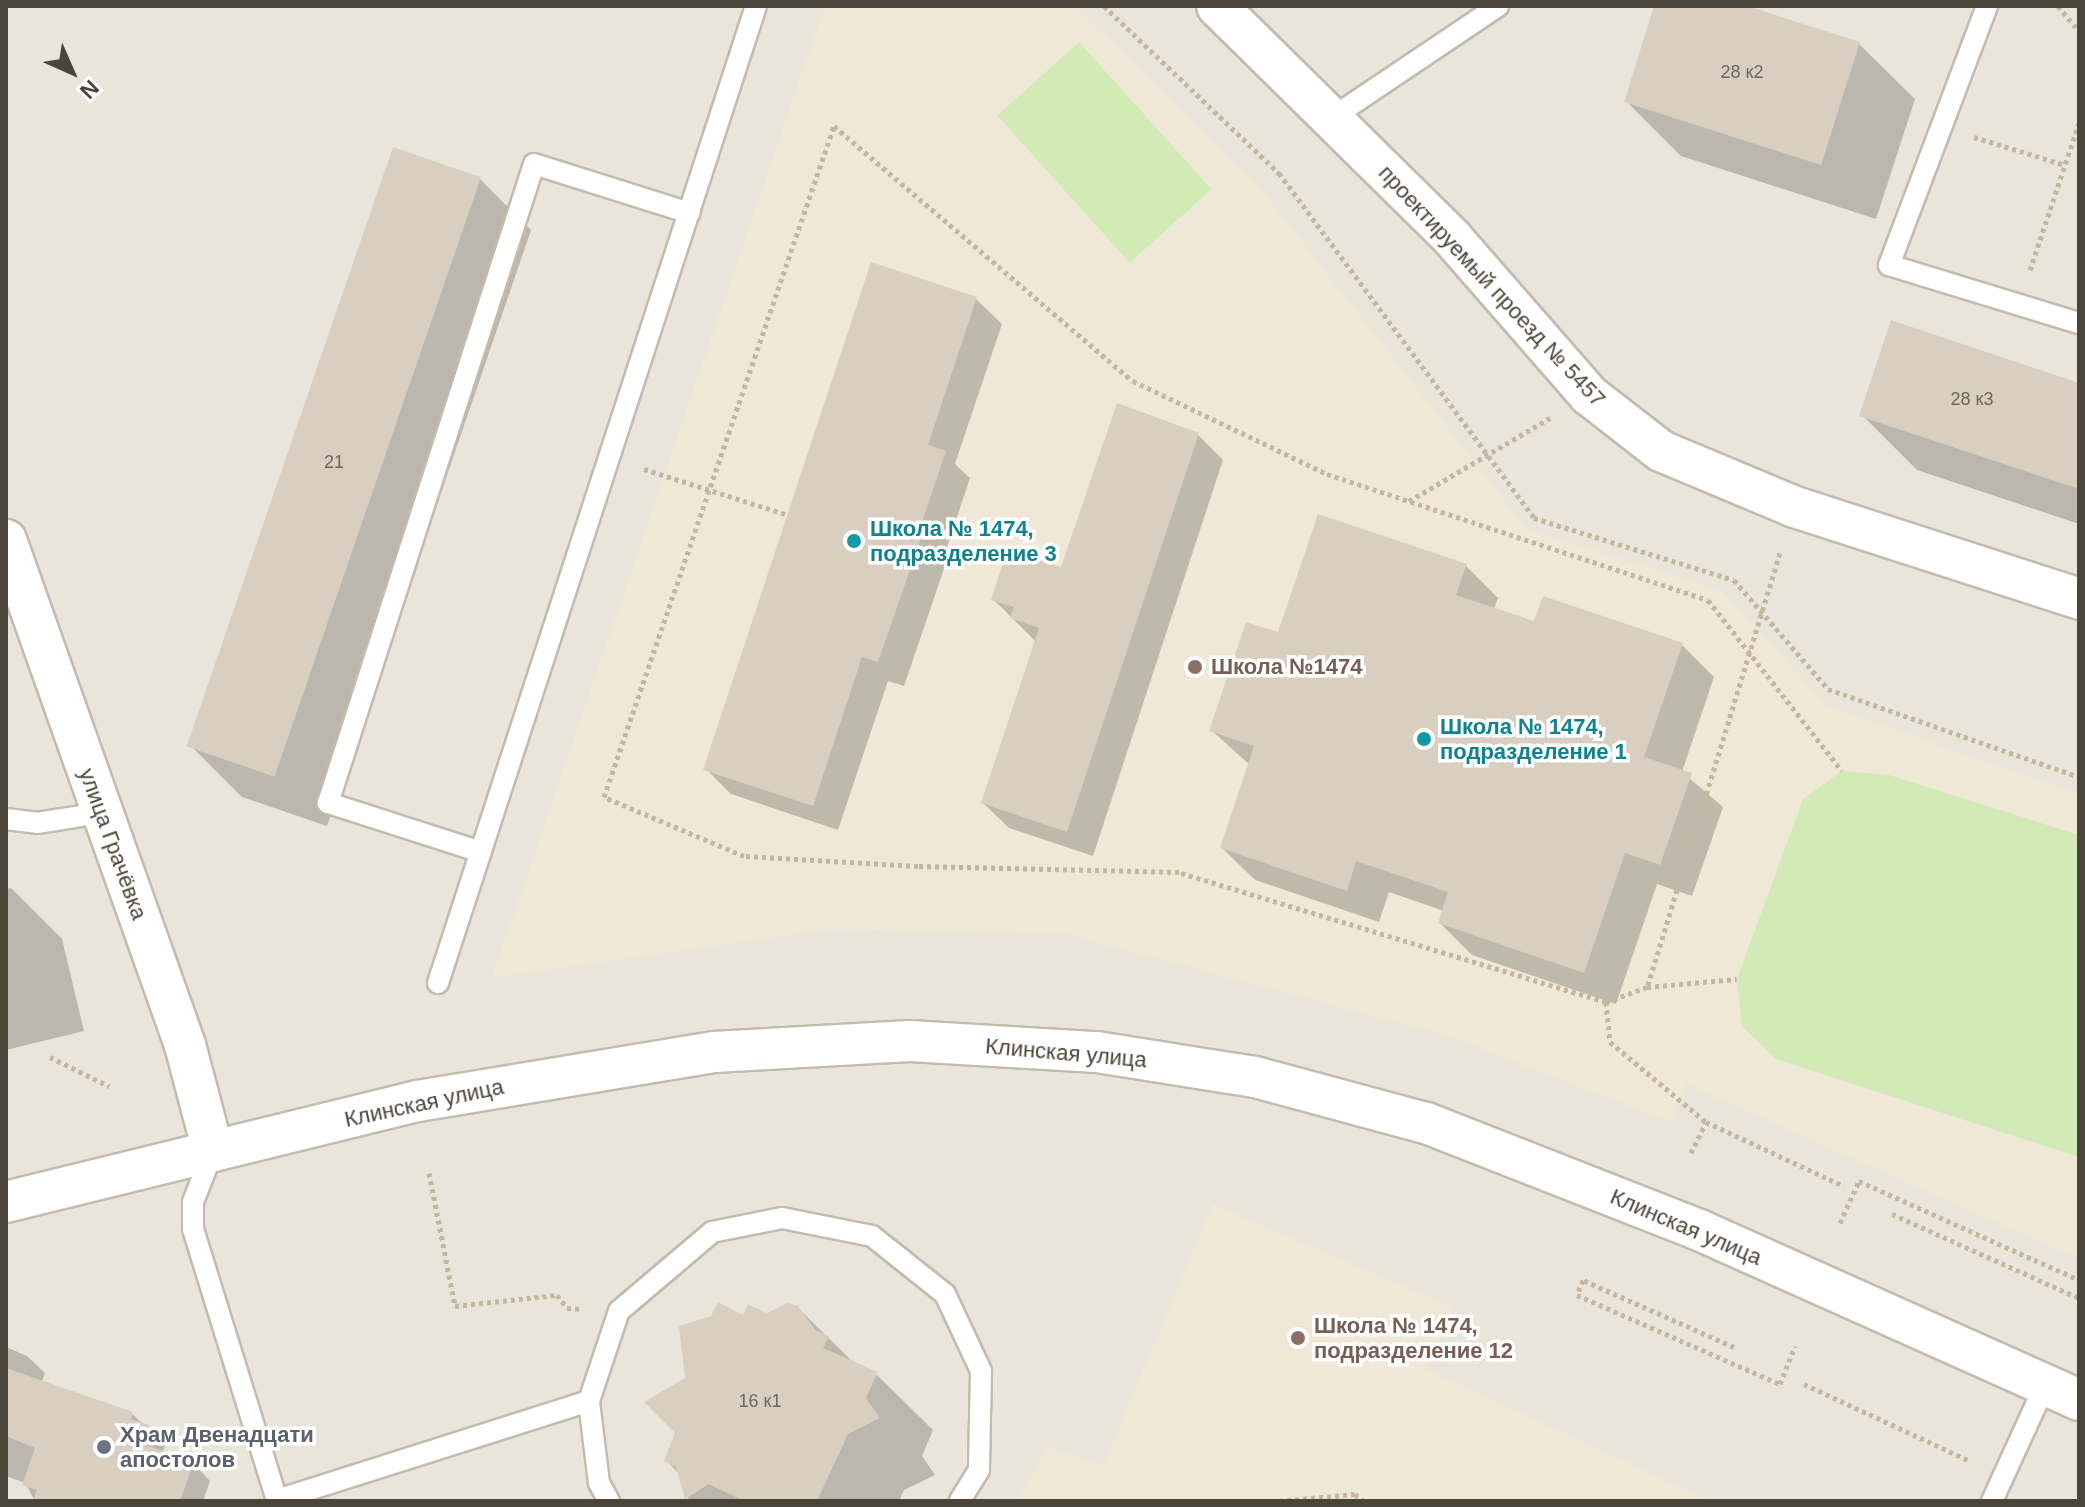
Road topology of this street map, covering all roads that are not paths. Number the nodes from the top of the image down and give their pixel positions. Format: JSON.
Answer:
{"nodes":[{"id":1,"x":756,"y":6,"type":"edge"},
{"id":2,"x":1217,"y":6,"type":"edge"},
{"id":3,"x":1498,"y":6,"type":"edge"},
{"id":4,"x":1987,"y":6,"type":"edge"},
{"id":5,"x":1333,"y":117,"type":"junction"},
{"id":6,"x":689,"y":213,"type":"junction"},
{"id":7,"x":2079,"y":323,"type":"edge"},
{"id":8,"x":6,"y":540,"type":"edge"},
{"id":9,"x":2079,"y":599,"type":"edge"},
{"id":10,"x":101,"y":813,"type":"junction"},
{"id":11,"x":6,"y":819,"type":"edge"},
{"id":12,"x":481,"y":852,"type":"junction"},
{"id":13,"x":438,"y":983,"type":"dead end"},
{"id":14,"x":213,"y":1151,"type":"junction"},
{"id":15,"x":6,"y":1202,"type":"edge"},
{"id":16,"x":2062,"y":1392,"type":"edge"},
{"id":17,"x":589,"y":1401,"type":"junction"},
{"id":18,"x":277,"y":1500,"type":"edge"},
{"id":19,"x":609,"y":1501,"type":"edge"},
{"id":20,"x":960,"y":1501,"type":"edge"},
{"id":21,"x":1992,"y":1501,"type":"edge"}],
"edges":[{"from":1,"to":6,"type":"lane"},
{"from":2,"to":5,"type":"street","name":"проектируемый проезд № 5457"},
{"from":3,"to":5,"type":"lane"},
{"from":4,"to":7,"type":"lane"},
{"from":5,"to":9,"type":"street","name":"проектируемый проезд № 5457"},
{"from":6,"to":12,"type":"lane"},
{"from":6,"to":12,"type":"lane"},
{"from":8,"to":10,"type":"street","name":"улица Грачёвка"},
{"from":10,"to":11,"type":"lane"},
{"from":10,"to":14,"type":"street","name":"улица Грачёвка"},
{"from":12,"to":13,"type":"lane"},
{"from":14,"to":15,"type":"street","name":"Клинская улица"},
{"from":14,"to":16,"type":"street","name":"Клинская улица"},
{"from":14,"to":18,"type":"lane"},
{"from":16,"to":21,"type":"lane"},
{"from":17,"to":18,"type":"lane"},
{"from":17,"to":19,"type":"lane"},
{"from":17,"to":20,"type":"lane"}]}
